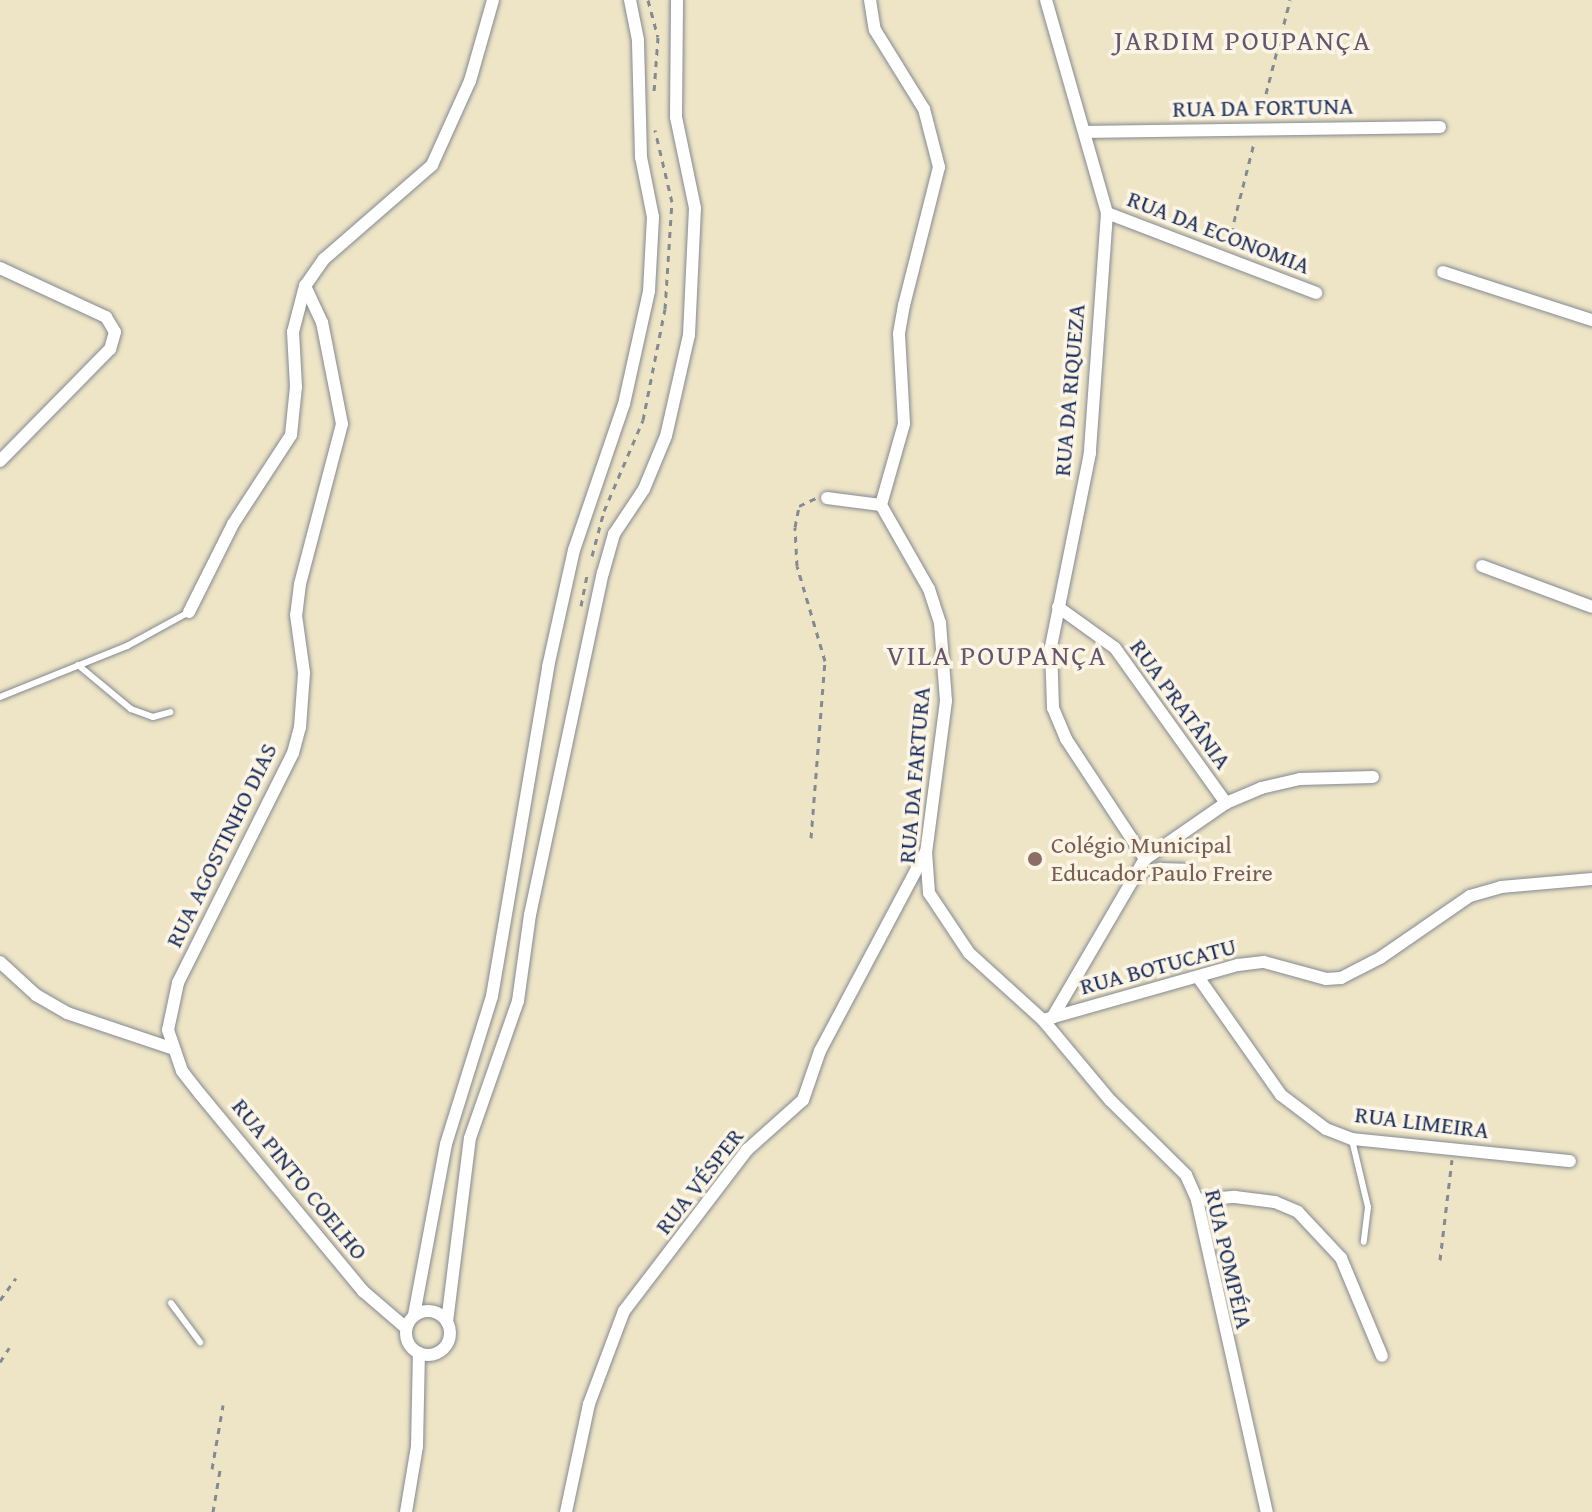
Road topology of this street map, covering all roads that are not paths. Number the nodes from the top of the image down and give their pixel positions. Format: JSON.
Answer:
{"nodes":[{"id":1,"x":493,"y":0,"type":"edge"},
{"id":2,"x":630,"y":0,"type":"edge"},
{"id":3,"x":677,"y":0,"type":"edge"},
{"id":4,"x":870,"y":0,"type":"edge"},
{"id":5,"x":1046,"y":0,"type":"edge"},
{"id":6,"x":1440,"y":127,"type":"dead end"},
{"id":7,"x":1086,"y":132,"type":"junction"},
{"id":8,"x":1107,"y":213,"type":"junction"},
{"id":9,"x":0,"y":268,"type":"edge"},
{"id":10,"x":1443,"y":272,"type":"dead end"},
{"id":11,"x":305,"y":286,"type":"junction"},
{"id":12,"x":1316,"y":293,"type":"dead end"},
{"id":13,"x":1592,"y":320,"type":"edge"},
{"id":14,"x":0,"y":461,"type":"edge"},
{"id":15,"x":827,"y":498,"type":"road end"},
{"id":16,"x":881,"y":505,"type":"junction"},
{"id":17,"x":1482,"y":566,"type":"dead end"},
{"id":18,"x":1058,"y":607,"type":"junction"},
{"id":19,"x":1592,"y":607,"type":"edge"},
{"id":20,"x":189,"y":612,"type":"joint"},
{"id":21,"x":78,"y":665,"type":"junction"},
{"id":22,"x":0,"y":697,"type":"edge"},
{"id":23,"x":170,"y":712,"type":"dead end"},
{"id":24,"x":1373,"y":777,"type":"dead end"},
{"id":25,"x":1226,"y":803,"type":"junction"},
{"id":26,"x":926,"y":852,"type":"junction"},
{"id":27,"x":1145,"y":859,"type":"junction"},
{"id":28,"x":1184,"y":867,"type":"dead end"},
{"id":29,"x":1592,"y":879,"type":"edge"},
{"id":30,"x":1126,"y":887,"type":"junction"},
{"id":31,"x":0,"y":962,"type":"edge"},
{"id":32,"x":1198,"y":977,"type":"junction"},
{"id":33,"x":1048,"y":1019,"type":"junction"},
{"id":34,"x":171,"y":1048,"type":"junction"},
{"id":35,"x":1352,"y":1139,"type":"junction"},
{"id":36,"x":1570,"y":1161,"type":"dead end"},
{"id":37,"x":1197,"y":1200,"type":"junction"},
{"id":38,"x":1364,"y":1242,"type":"dead end"},
{"id":39,"x":171,"y":1303,"type":"dead end"},
{"id":40,"x":414,"y":1315,"type":"junction"},
{"id":41,"x":447,"y":1322,"type":"junction"},
{"id":42,"x":406,"y":1328,"type":"junction"},
{"id":43,"x":200,"y":1342,"type":"dead end"},
{"id":44,"x":419,"y":1353,"type":"junction"},
{"id":45,"x":1382,"y":1356,"type":"dead end"},
{"id":46,"x":406,"y":1512,"type":"edge"},
{"id":47,"x":566,"y":1512,"type":"edge"},
{"id":48,"x":1267,"y":1512,"type":"edge"}],
"edges":[{"from":1,"to":11,"type":"street"},
{"from":2,"to":40,"type":"street"},
{"from":3,"to":41,"type":"street"},
{"from":4,"to":16,"type":"street"},
{"from":5,"to":7,"type":"street","name":"RUA DA RIQUEZA"},
{"from":6,"to":7,"type":"street","name":"RUA DA FORTUNA"},
{"from":7,"to":8,"type":"street","name":"RUA DA RIQUEZA"},
{"from":8,"to":12,"type":"street","name":"RUA DA ECONOMIA"},
{"from":8,"to":18,"type":"street","name":"RUA DA RIQUEZA"},
{"from":9,"to":14,"type":"street"},
{"from":10,"to":13,"type":"street"},
{"from":11,"to":20,"type":"street"},
{"from":11,"to":34,"type":"street","name":"RUA AGOSTINHO DIAS"},
{"from":15,"to":16,"type":"street"},
{"from":16,"to":26,"type":"street","name":"RUA DA FARTURA"},
{"from":17,"to":19,"type":"street"},
{"from":18,"to":25,"type":"street","name":"RUA PRATÂNIA"},
{"from":18,"to":27,"type":"street","name":"RUA DA RIQUEZA"},
{"from":20,"to":21,"type":"lane"},
{"from":21,"to":22,"type":"lane"},
{"from":21,"to":23,"type":"lane"},
{"from":24,"to":25,"type":"street"},
{"from":25,"to":27,"type":"street"},
{"from":26,"to":33,"type":"street","name":"RUA DA FARTURA"},
{"from":26,"to":47,"type":"street","name":"RUA VÉSPER"},
{"from":27,"to":30,"type":"street"},
{"from":28,"to":30,"type":"lane"},
{"from":29,"to":32,"type":"street","name":"RUA BOTUCATU"},
{"from":30,"to":33,"type":"street"},
{"from":31,"to":34,"type":"street"},
{"from":32,"to":33,"type":"street","name":"RUA BOTUCATU"},
{"from":32,"to":35,"type":"street","name":"RUA LIMEIRA"},
{"from":33,"to":37,"type":"street","name":"RUA POMPÉIA"},
{"from":34,"to":42,"type":"street","name":"RUA PINTO COELHO"},
{"from":35,"to":36,"type":"street","name":"RUA LIMEIRA"},
{"from":35,"to":38,"type":"lane"},
{"from":37,"to":45,"type":"street"},
{"from":37,"to":48,"type":"street","name":"RUA POMPÉIA"},
{"from":39,"to":43,"type":"lane"},
{"from":40,"to":41,"type":"street"},
{"from":40,"to":42,"type":"street"},
{"from":41,"to":44,"type":"street"},
{"from":42,"to":44,"type":"street"},
{"from":44,"to":46,"type":"street"}]}
